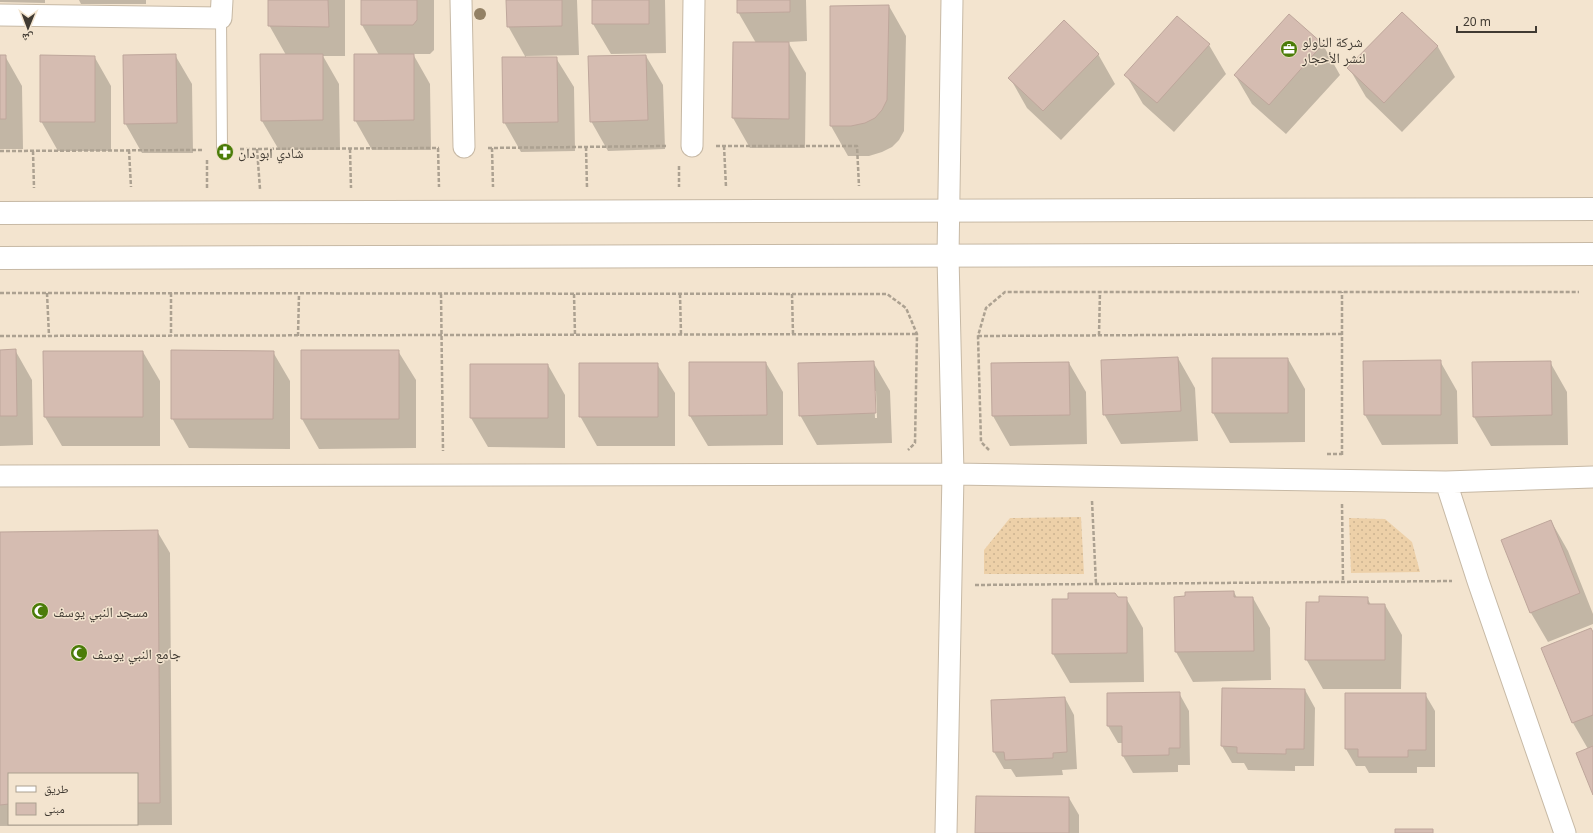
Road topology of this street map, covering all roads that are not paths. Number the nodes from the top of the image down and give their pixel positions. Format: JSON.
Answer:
{"nodes":[{"id":1,"x":461,"y":0,"type":"edge"},
{"id":2,"x":694,"y":0,"type":"edge"},
{"id":3,"x":952,"y":0,"type":"edge"},
{"id":4,"x":222,"y":9,"type":"edge"},
{"id":5,"x":0,"y":15,"type":"edge"},
{"id":6,"x":685,"y":146,"type":"road end"},
{"id":7,"x":464,"y":148,"type":"road end"},
{"id":8,"x":222,"y":149,"type":"road end"},
{"id":9,"x":1593,"y":209,"type":"edge"},
{"id":10,"x":948,"y":210,"type":"junction"},
{"id":11,"x":0,"y":212,"type":"edge"},
{"id":12,"x":1593,"y":254,"type":"edge"},
{"id":13,"x":948,"y":256,"type":"junction"},
{"id":14,"x":0,"y":258,"type":"edge"},
{"id":15,"x":953,"y":474,"type":"junction"},
{"id":16,"x":0,"y":476,"type":"edge"},
{"id":17,"x":1593,"y":476,"type":"edge"},
{"id":18,"x":1446,"y":482,"type":"junction"},
{"id":19,"x":946,"y":833,"type":"edge"},
{"id":20,"x":1565,"y":833,"type":"edge"}],
"edges":[{"from":1,"to":7,"type":"street"},
{"from":2,"to":6,"type":"street"},
{"from":3,"to":10,"type":"street"},
{"from":4,"to":5,"type":"street"},
{"from":4,"to":8,"type":"lane"},
{"from":9,"to":10,"type":"street"},
{"from":10,"to":11,"type":"street"},
{"from":10,"to":13,"type":"street"},
{"from":12,"to":13,"type":"street"},
{"from":13,"to":14,"type":"street"},
{"from":13,"to":15,"type":"street"},
{"from":15,"to":16,"type":"street"},
{"from":15,"to":18,"type":"street"},
{"from":15,"to":19,"type":"street"},
{"from":17,"to":18,"type":"street"},
{"from":18,"to":20,"type":"street"}]}
